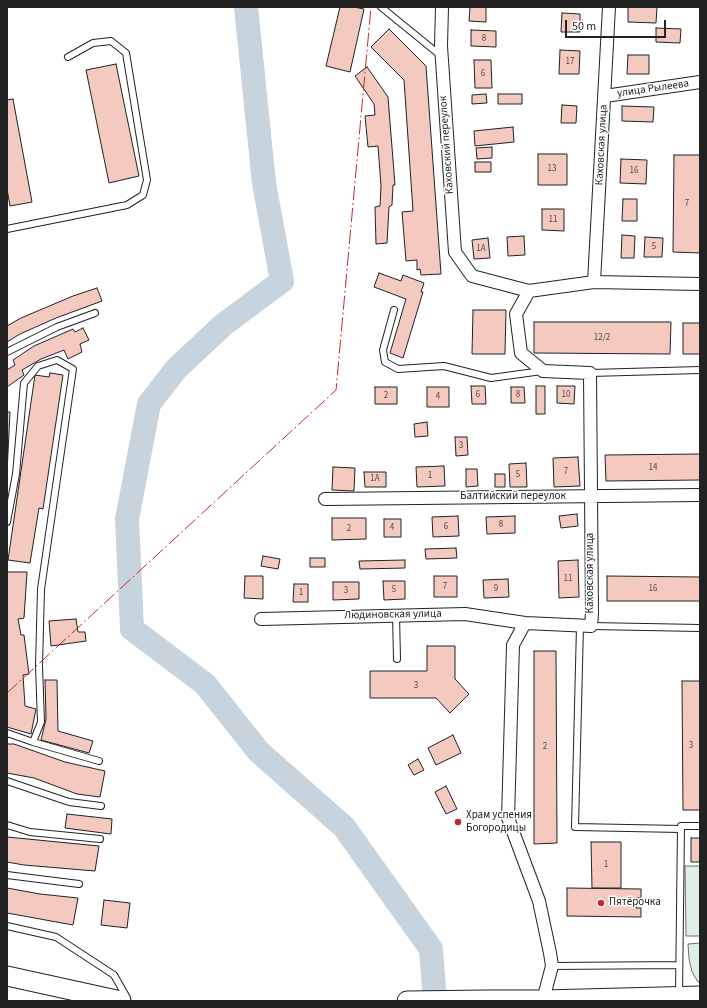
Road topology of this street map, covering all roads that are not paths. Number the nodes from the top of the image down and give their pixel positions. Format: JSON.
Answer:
{"nodes":[{"id":1,"x":381,"y":7,"type":"edge"},
{"id":2,"x":442,"y":7,"type":"edge"},
{"id":3,"x":610,"y":7,"type":"edge"},
{"id":4,"x":442,"y":56,"type":"junction"},
{"id":5,"x":68,"y":57,"type":"dead end"},
{"id":6,"x":700,"y":82,"type":"edge"},
{"id":7,"x":605,"y":96,"type":"junction"},
{"id":8,"x":7,"y":229,"type":"edge"},
{"id":9,"x":594,"y":282,"type":"junction"},
{"id":10,"x":700,"y":284,"type":"edge"},
{"id":11,"x":529,"y":291,"type":"junction"},
{"id":12,"x":394,"y":310,"type":"dead end"},
{"id":13,"x":95,"y":313,"type":"dead end"},
{"id":14,"x":7,"y":352,"type":"edge"},
{"id":15,"x":700,"y":370,"type":"edge"},
{"id":16,"x":543,"y":371,"type":"junction"},
{"id":17,"x":590,"y":373,"type":"junction"},
{"id":18,"x":700,"y":495,"type":"edge"},
{"id":19,"x":590,"y":496,"type":"junction"},
{"id":20,"x":326,"y":499,"type":"dead end"},
{"id":21,"x":7,"y":522,"type":"edge"},
{"id":22,"x":396,"y":615,"type":"junction"},
{"id":23,"x":261,"y":619,"type":"dead end"},
{"id":24,"x":525,"y":623,"type":"junction"},
{"id":25,"x":585,"y":626,"type":"junction"},
{"id":26,"x":700,"y":628,"type":"edge"},
{"id":27,"x":397,"y":659,"type":"dead end"},
{"id":28,"x":7,"y":733,"type":"edge"},
{"id":29,"x":33,"y":742,"type":"junction"},
{"id":30,"x":99,"y":761,"type":"dead end"},
{"id":31,"x":7,"y":781,"type":"edge"},
{"id":32,"x":101,"y":806,"type":"dead end"},
{"id":33,"x":7,"y":825,"type":"edge"},
{"id":34,"x":700,"y":826,"type":"edge"},
{"id":35,"x":681,"y":829,"type":"junction"},
{"id":36,"x":100,"y":839,"type":"dead end"},
{"id":37,"x":7,"y":875,"type":"edge"},
{"id":38,"x":79,"y":884,"type":"dead end"},
{"id":39,"x":7,"y":926,"type":"edge"},
{"id":40,"x":679,"y":965,"type":"junction"},
{"id":41,"x":552,"y":966,"type":"junction"},
{"id":42,"x":7,"y":976,"type":"edge"},
{"id":43,"x":700,"y":996,"type":"edge"},
{"id":44,"x":679,"y":998,"type":"edge"},
{"id":45,"x":544,"y":1000,"type":"edge"},
{"id":46,"x":122,"y":1001,"type":"edge"},
{"id":47,"x":129,"y":1001,"type":"edge"},
{"id":48,"x":407,"y":1001,"type":"edge"}],
"edges":[{"from":1,"to":4,"type":"lane"},
{"from":2,"to":4,"type":"street","name":"Каховский переулок"},
{"from":3,"to":7,"type":"street","name":"Каховская улица"},
{"from":4,"to":11,"type":"street","name":"Каховский переулок"},
{"from":5,"to":8,"type":"lane"},
{"from":6,"to":7,"type":"street","name":"улица Рылеева"},
{"from":7,"to":9,"type":"street","name":"Каховская улица"},
{"from":9,"to":10,"type":"street"},
{"from":9,"to":11,"type":"street"},
{"from":11,"to":16,"type":"street"},
{"from":12,"to":16,"type":"lane"},
{"from":13,"to":14,"type":"lane"},
{"from":15,"to":17,"type":"lane"},
{"from":16,"to":17,"type":"street"},
{"from":17,"to":19,"type":"street","name":"Каховская улица"},
{"from":18,"to":19,"type":"street","name":"Балтийский переулок"},
{"from":19,"to":20,"type":"street","name":"Балтийский переулок"},
{"from":19,"to":25,"type":"street","name":"Каховская улица"},
{"from":21,"to":29,"type":"lane"},
{"from":22,"to":23,"type":"street","name":"Людиновская улица"},
{"from":22,"to":24,"type":"street","name":"Людиновская улица"},
{"from":22,"to":27,"type":"lane"},
{"from":24,"to":25,"type":"street","name":"Каховская улица"},
{"from":24,"to":41,"type":"street"},
{"from":25,"to":26,"type":"lane"},
{"from":25,"to":35,"type":"lane"},
{"from":28,"to":29,"type":"lane"},
{"from":29,"to":30,"type":"lane"},
{"from":31,"to":32,"type":"lane"},
{"from":33,"to":36,"type":"lane"},
{"from":34,"to":35,"type":"lane"},
{"from":35,"to":40,"type":"lane"},
{"from":37,"to":38,"type":"lane"},
{"from":39,"to":47,"type":"lane"},
{"from":40,"to":41,"type":"lane"},
{"from":40,"to":44,"type":"lane"},
{"from":41,"to":45,"type":"street"},
{"from":42,"to":46,"type":"main road"},
{"from":43,"to":44,"type":"main road"},
{"from":44,"to":45,"type":"main road"},
{"from":45,"to":48,"type":"main road"}]}
